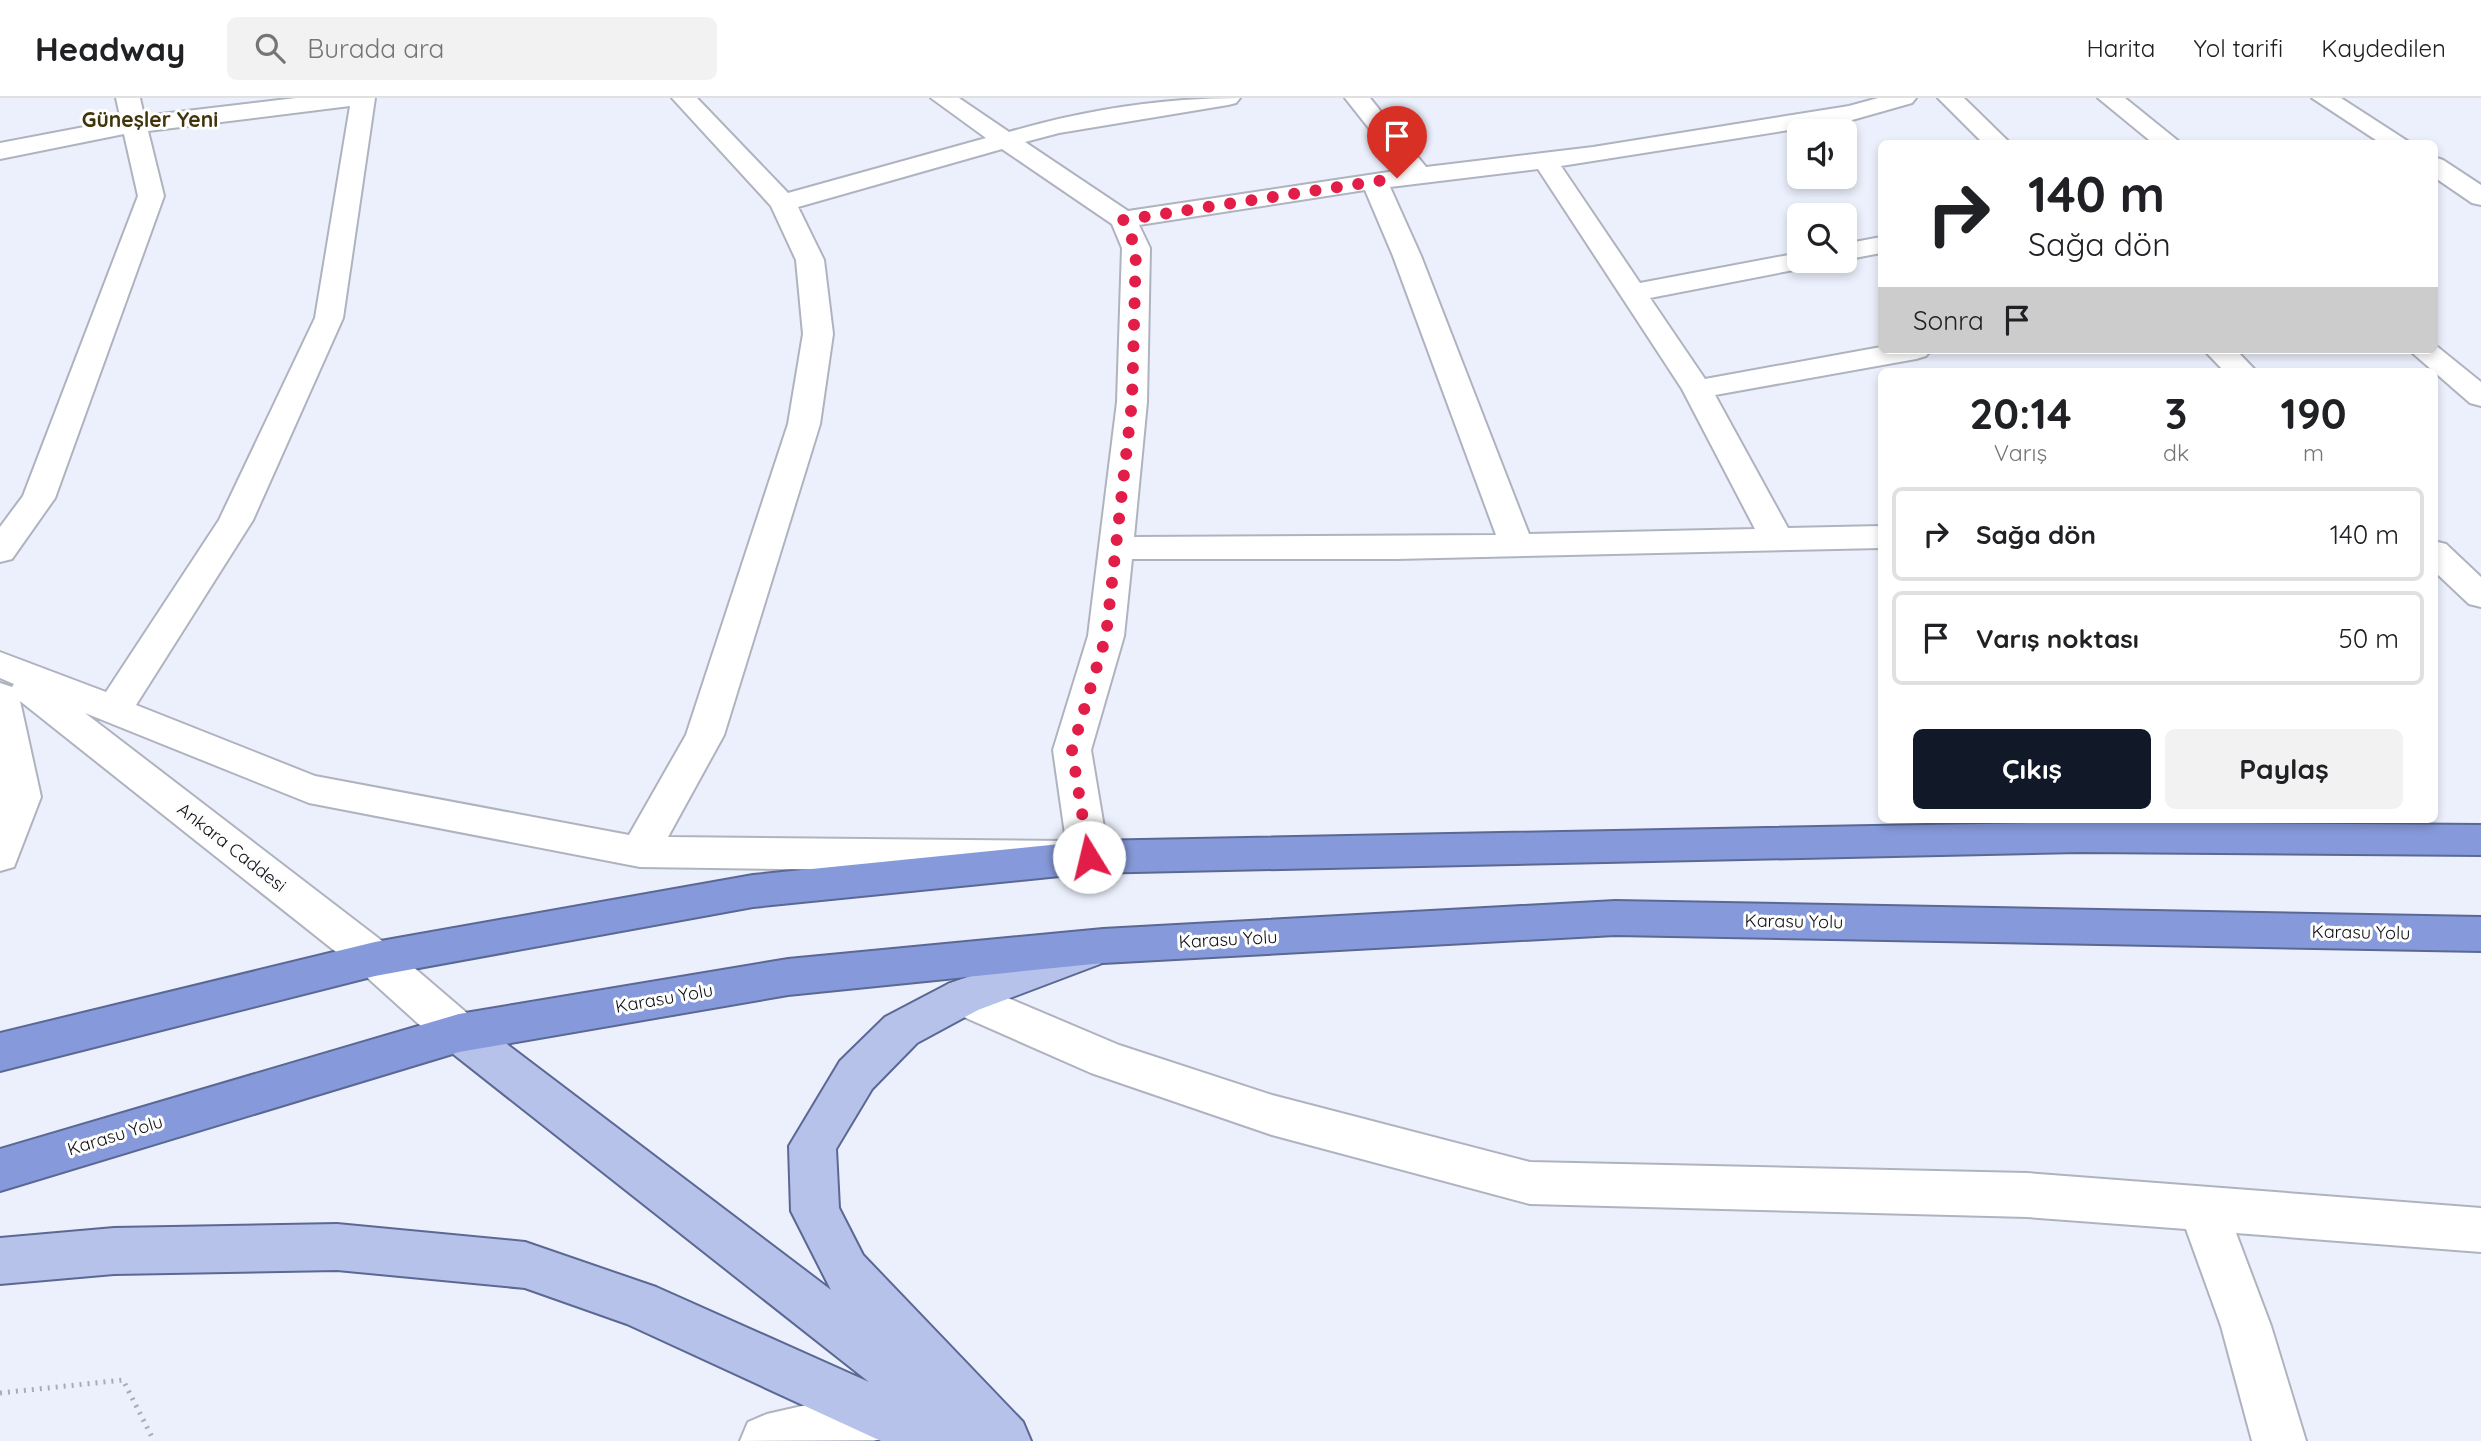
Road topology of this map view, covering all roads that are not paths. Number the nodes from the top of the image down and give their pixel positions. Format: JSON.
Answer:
{"nodes":[{"id":1,"x":355,"y":98,"type":"edge"},
{"id":2,"x":363,"y":98,"type":"edge"},
{"id":3,"x":684,"y":98,"type":"edge"},
{"id":4,"x":943,"y":98,"type":"edge"},
{"id":5,"x":1228,"y":98,"type":"edge"},
{"id":6,"x":1357,"y":98,"type":"edge"},
{"id":7,"x":1904,"y":98,"type":"edge"},
{"id":8,"x":1950,"y":98,"type":"edge"},
{"id":9,"x":2110,"y":98,"type":"edge"},
{"id":10,"x":2324,"y":98,"type":"edge"},
{"id":11,"x":1768,"y":106,"type":"dead end"},
{"id":12,"x":131,"y":112,"type":"edge"},
{"id":13,"x":1814,"y":119,"type":"edge"},
{"id":14,"x":1787,"y":122,"type":"edge"},
{"id":15,"x":1787,"y":123,"type":"edge"},
{"id":16,"x":1007,"y":140,"type":"junction"},
{"id":17,"x":1995,"y":140,"type":"edge"},
{"id":18,"x":2166,"y":140,"type":"edge"},
{"id":19,"x":2393,"y":140,"type":"edge"},
{"id":20,"x":0,"y":151,"type":"edge"},
{"id":21,"x":1545,"y":161,"type":"junction"},
{"id":22,"x":2444,"y":171,"type":"edge"},
{"id":23,"x":2481,"y":175,"type":"edge"},
{"id":24,"x":1420,"y":176,"type":"junction"},
{"id":25,"x":1374,"y":181,"type":"junction"},
{"id":26,"x":2481,"y":197,"type":"edge"},
{"id":27,"x":783,"y":203,"type":"junction"},
{"id":28,"x":1123,"y":220,"type":"junction"},
{"id":29,"x":1878,"y":246,"type":"edge"},
{"id":30,"x":1857,"y":250,"type":"edge"},
{"id":31,"x":1787,"y":263,"type":"edge"},
{"id":32,"x":1633,"y":293,"type":"junction"},
{"id":33,"x":1894,"y":354,"type":"edge"},
{"id":34,"x":2223,"y":354,"type":"edge"},
{"id":35,"x":2429,"y":354,"type":"edge"},
{"id":36,"x":2238,"y":368,"type":"edge"},
{"id":37,"x":1697,"y":389,"type":"junction"},
{"id":38,"x":2481,"y":397,"type":"edge"},
{"id":39,"x":1878,"y":537,"type":"edge"},
{"id":40,"x":1778,"y":539,"type":"junction"},
{"id":41,"x":1517,"y":545,"type":"junction"},
{"id":42,"x":1116,"y":548,"type":"junction"},
{"id":43,"x":0,"y":551,"type":"edge"},
{"id":44,"x":2438,"y":556,"type":"edge"},
{"id":45,"x":2481,"y":596,"type":"edge"},
{"id":46,"x":0,"y":665,"type":"edge"},
{"id":47,"x":0,"y":696,"type":"edge"},
{"id":48,"x":114,"y":710,"type":"junction"},
{"id":49,"x":2184,"y":828,"type":"edge"},
{"id":50,"x":2481,"y":840,"type":"edge"},
{"id":51,"x":640,"y":852,"type":"junction"},
{"id":52,"x":0,"y":856,"type":"edge"},
{"id":53,"x":1089,"y":857,"type":"junction"},
{"id":54,"x":2481,"y":934,"type":"edge"},
{"id":55,"x":1103,"y":946,"type":"junction"},
{"id":56,"x":375,"y":959,"type":"junction"},
{"id":57,"x":963,"y":997,"type":"junction"},
{"id":58,"x":459,"y":1032,"type":"junction"},
{"id":59,"x":0,"y":1052,"type":"edge"},
{"id":60,"x":0,"y":1170,"type":"edge"},
{"id":61,"x":2202,"y":1208,"type":"junction"},
{"id":62,"x":2481,"y":1230,"type":"edge"},
{"id":63,"x":0,"y":1261,"type":"edge"},
{"id":64,"x":881,"y":1414,"type":"junction"},
{"id":65,"x":767,"y":1441,"type":"edge"},
{"id":66,"x":941,"y":1441,"type":"edge"},
{"id":67,"x":986,"y":1441,"type":"edge"},
{"id":68,"x":1004,"y":1441,"type":"edge"},
{"id":69,"x":2280,"y":1441,"type":"edge"}],
"edges":[{"from":1,"to":12,"type":"street"},
{"from":2,"to":48,"type":"street"},
{"from":3,"to":27,"type":"street"},
{"from":4,"to":16,"type":"street"},
{"from":5,"to":16,"type":"street"},
{"from":6,"to":24,"type":"street"},
{"from":7,"to":13,"type":"street"},
{"from":8,"to":17,"type":"street"},
{"from":9,"to":18,"type":"street"},
{"from":10,"to":19,"type":"street"},
{"from":11,"to":14,"type":"street"},
{"from":12,"to":20,"type":"street"},
{"from":12,"to":43,"type":"street"},
{"from":15,"to":21,"type":"street"},
{"from":16,"to":27,"type":"street"},
{"from":16,"to":28,"type":"street"},
{"from":21,"to":24,"type":"street"},
{"from":21,"to":32,"type":"street"},
{"from":22,"to":23,"type":"street"},
{"from":22,"to":26,"type":"street"},
{"from":24,"to":25,"type":"street"},
{"from":25,"to":28,"type":"street"},
{"from":25,"to":41,"type":"street"},
{"from":27,"to":51,"type":"street"},
{"from":28,"to":42,"type":"street"},
{"from":29,"to":30,"type":"street"},
{"from":31,"to":32,"type":"street"},
{"from":32,"to":37,"type":"street"},
{"from":33,"to":37,"type":"street"},
{"from":34,"to":36,"type":"street"},
{"from":35,"to":38,"type":"street"},
{"from":37,"to":40,"type":"street"},
{"from":39,"to":40,"type":"street"},
{"from":40,"to":41,"type":"street"},
{"from":41,"to":42,"type":"street"},
{"from":42,"to":53,"type":"street"},
{"from":44,"to":45,"type":"street"},
{"from":46,"to":48,"type":"street"},
{"from":46,"to":56,"type":"street","name":"Ankara Caddesi"},
{"from":47,"to":52,"type":"street"},
{"from":48,"to":51,"type":"street"},
{"from":49,"to":50,"type":"highway"},
{"from":49,"to":53,"type":"highway"},
{"from":51,"to":53,"type":"street"},
{"from":53,"to":56,"type":"highway"},
{"from":54,"to":55,"type":"highway","name":"Karasu Yolu"},
{"from":55,"to":57,"type":"main road"},
{"from":55,"to":58,"type":"highway","name":"Karasu Yolu"},
{"from":56,"to":58,"type":"street","name":"Ankara Caddesi"},
{"from":56,"to":59,"type":"highway"},
{"from":57,"to":61,"type":"street"},
{"from":57,"to":68,"type":"main road"},
{"from":58,"to":60,"type":"highway","name":"Karasu Yolu"},
{"from":58,"to":67,"type":"main road"},
{"from":61,"to":62,"type":"street"},
{"from":61,"to":69,"type":"street"},
{"from":63,"to":64,"type":"main road"},
{"from":64,"to":65,"type":"street"},
{"from":64,"to":66,"type":"main road"}]}
